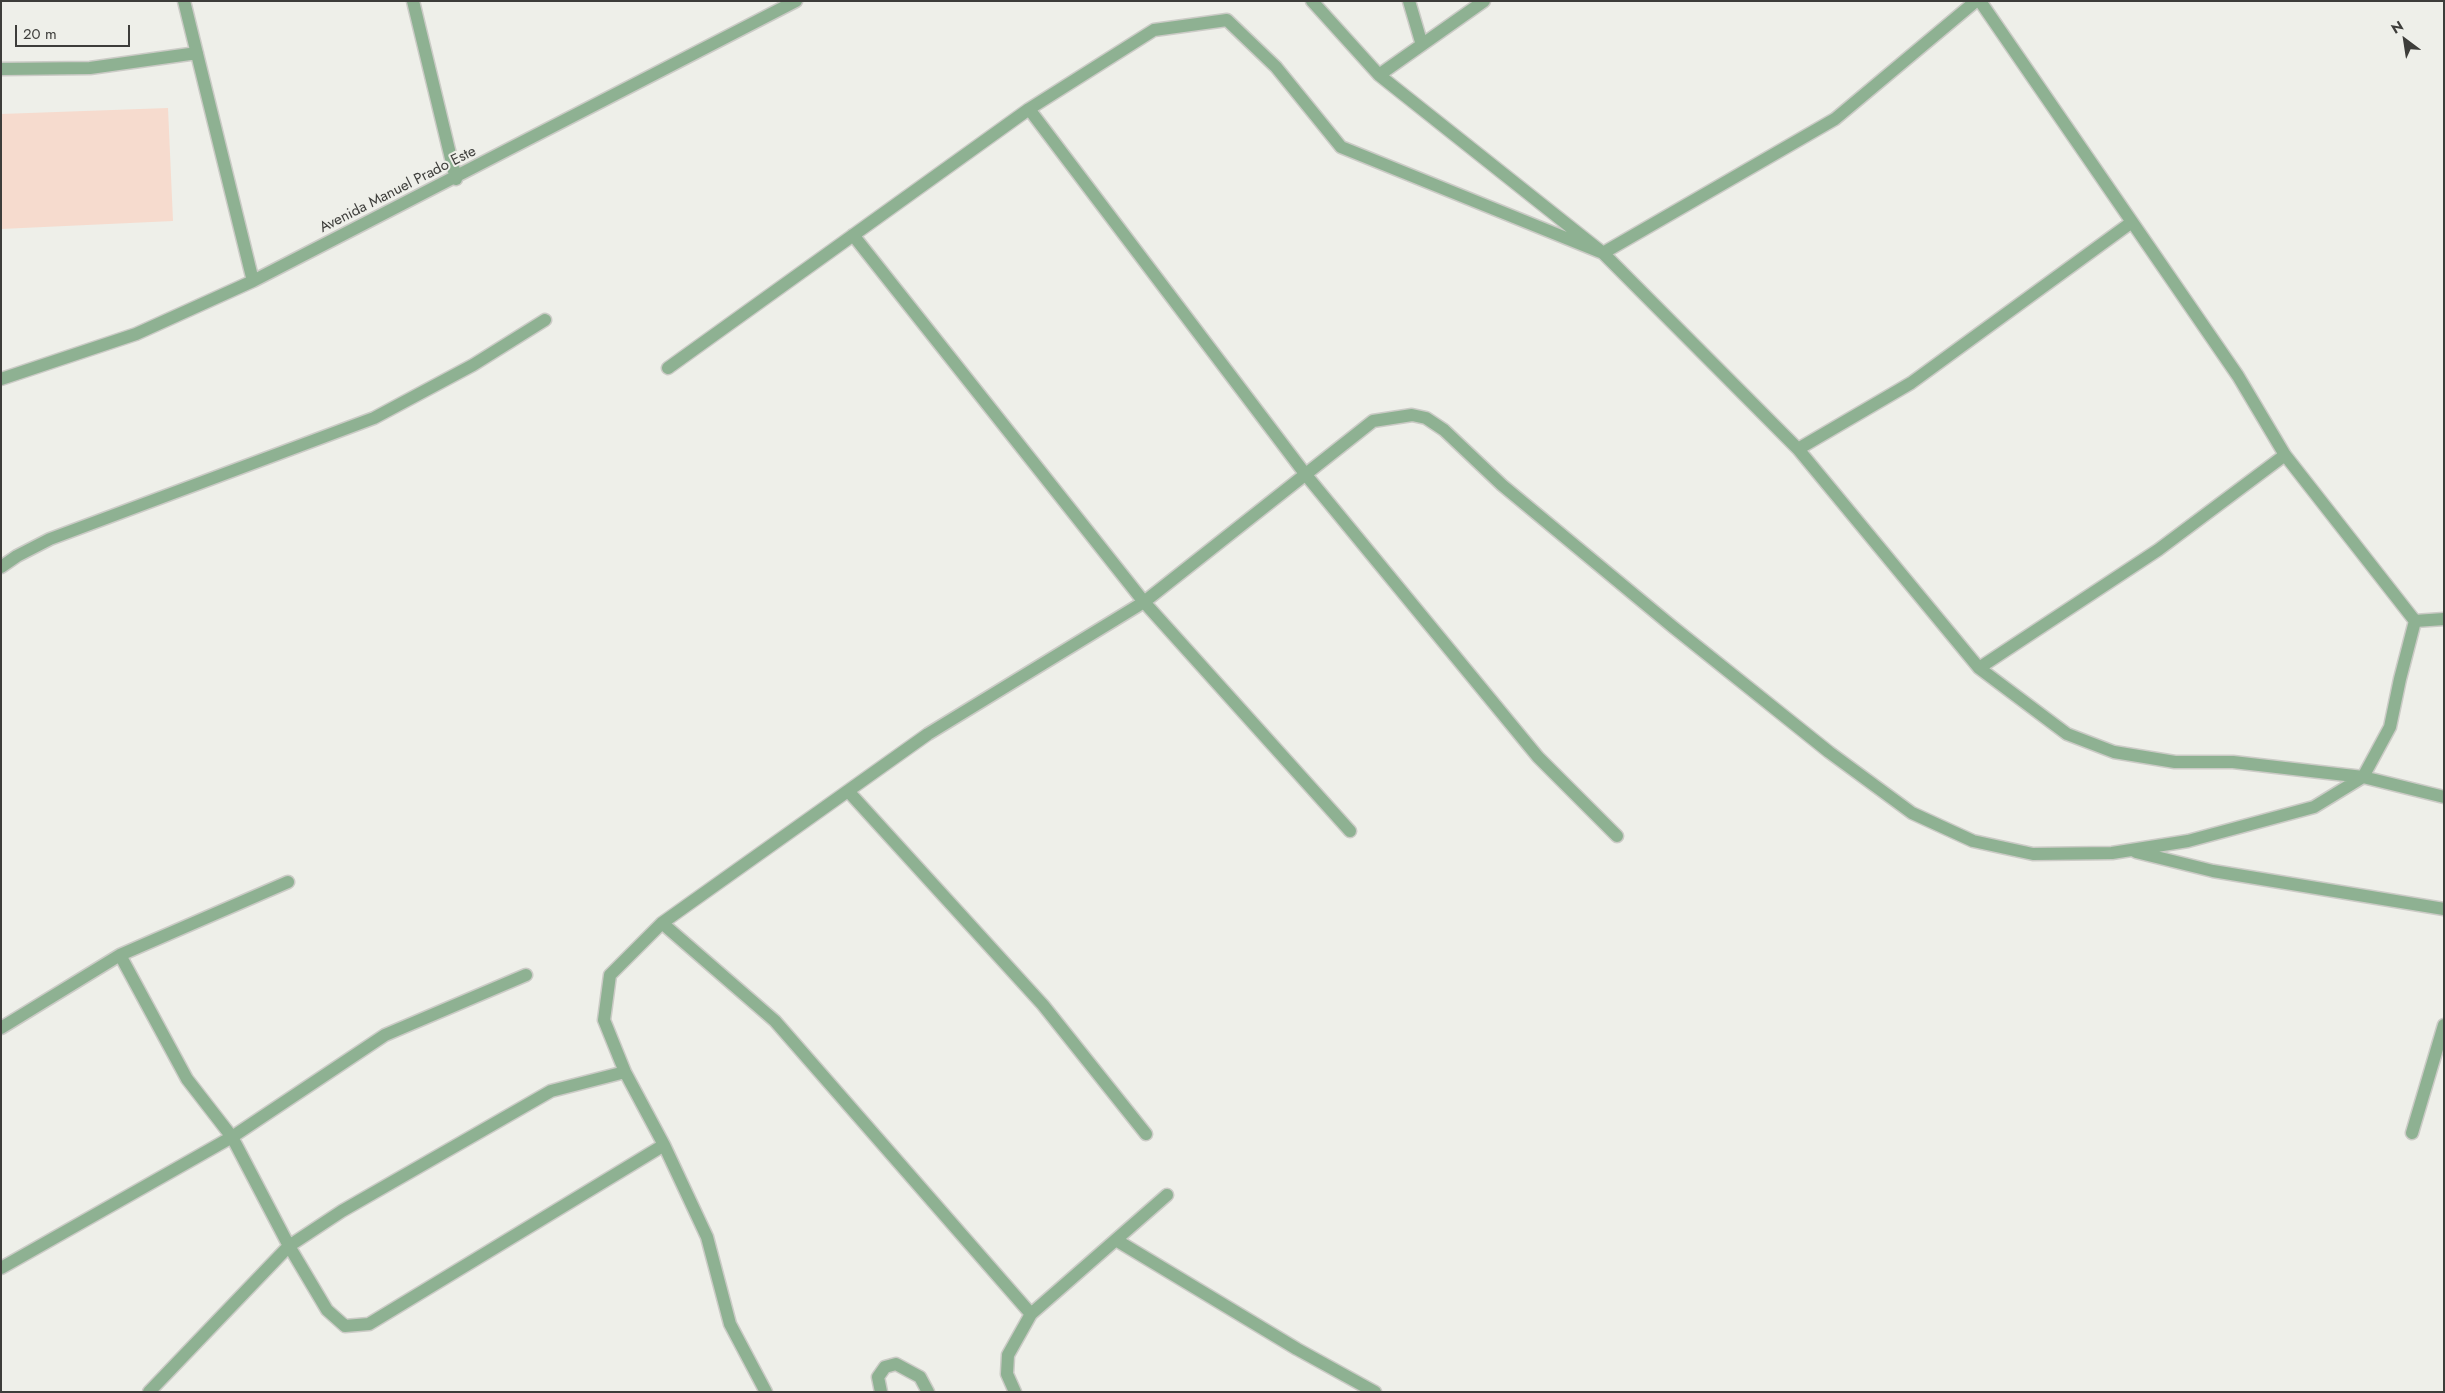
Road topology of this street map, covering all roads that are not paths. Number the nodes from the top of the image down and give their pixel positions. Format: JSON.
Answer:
{"nodes":[{"id":1,"x":184,"y":1,"type":"edge"},
{"id":2,"x":414,"y":1,"type":"edge"},
{"id":3,"x":796,"y":1,"type":"edge"},
{"id":4,"x":1312,"y":1,"type":"edge"},
{"id":5,"x":1409,"y":1,"type":"edge"},
{"id":6,"x":1484,"y":1,"type":"edge"},
{"id":7,"x":1976,"y":1,"type":"edge"},
{"id":8,"x":1980,"y":1,"type":"edge"},
{"id":9,"x":1422,"y":44,"type":"junction"},
{"id":10,"x":197,"y":53,"type":"junction"},
{"id":11,"x":1,"y":69,"type":"edge"},
{"id":12,"x":1379,"y":74,"type":"junction"},
{"id":13,"x":1029,"y":109,"type":"junction"},
{"id":14,"x":456,"y":178,"type":"junction"},
{"id":15,"x":2132,"y":222,"type":"junction"},
{"id":16,"x":853,"y":235,"type":"junction"},
{"id":17,"x":1604,"y":253,"type":"junction"},
{"id":18,"x":253,"y":281,"type":"junction"},
{"id":19,"x":545,"y":320,"type":"dead end"},
{"id":20,"x":668,"y":368,"type":"dead end"},
{"id":21,"x":1,"y":379,"type":"edge"},
{"id":22,"x":1798,"y":449,"type":"junction"},
{"id":23,"x":2285,"y":455,"type":"junction"},
{"id":24,"x":1306,"y":474,"type":"junction"},
{"id":25,"x":1,"y":567,"type":"edge"},
{"id":26,"x":1144,"y":602,"type":"junction"},
{"id":27,"x":2444,"y":619,"type":"edge"},
{"id":28,"x":2416,"y":621,"type":"junction"},
{"id":29,"x":1979,"y":668,"type":"junction"},
{"id":30,"x":2363,"y":777,"type":"junction"},
{"id":31,"x":848,"y":791,"type":"junction"},
{"id":32,"x":2444,"y":797,"type":"edge"},
{"id":33,"x":1350,"y":831,"type":"dead end"},
{"id":34,"x":1617,"y":836,"type":"dead end"},
{"id":35,"x":2128,"y":850,"type":"junction"},
{"id":36,"x":288,"y":882,"type":"dead end"},
{"id":37,"x":2444,"y":909,"type":"edge"},
{"id":38,"x":662,"y":922,"type":"junction"},
{"id":39,"x":120,"y":955,"type":"junction"},
{"id":40,"x":526,"y":975,"type":"dead end"},
{"id":41,"x":2444,"y":1025,"type":"edge"},
{"id":42,"x":1,"y":1028,"type":"edge"},
{"id":43,"x":625,"y":1072,"type":"junction"},
{"id":44,"x":2412,"y":1133,"type":"dead end"},
{"id":45,"x":1146,"y":1134,"type":"dead end"},
{"id":46,"x":232,"y":1137,"type":"junction"},
{"id":47,"x":664,"y":1145,"type":"junction"},
{"id":48,"x":1167,"y":1195,"type":"dead end"},
{"id":49,"x":1116,"y":1240,"type":"junction"},
{"id":50,"x":289,"y":1246,"type":"junction"},
{"id":51,"x":1,"y":1268,"type":"edge"},
{"id":52,"x":1031,"y":1314,"type":"junction"},
{"id":53,"x":149,"y":1392,"type":"edge"},
{"id":54,"x":766,"y":1392,"type":"edge"},
{"id":55,"x":881,"y":1392,"type":"edge"},
{"id":56,"x":928,"y":1392,"type":"edge"},
{"id":57,"x":1015,"y":1392,"type":"edge"},
{"id":58,"x":1375,"y":1392,"type":"edge"}],
"edges":[{"from":1,"to":10,"type":"street"},
{"from":2,"to":14,"type":"street"},
{"from":3,"to":14,"type":"street","name":"Avenida Manuel Prado Este"},
{"from":4,"to":12,"type":"street"},
{"from":5,"to":9,"type":"street"},
{"from":6,"to":9,"type":"street"},
{"from":7,"to":17,"type":"street"},
{"from":8,"to":15,"type":"street"},
{"from":9,"to":12,"type":"street"},
{"from":10,"to":11,"type":"street"},
{"from":10,"to":18,"type":"street"},
{"from":12,"to":17,"type":"street"},
{"from":13,"to":16,"type":"street"},
{"from":13,"to":17,"type":"street"},
{"from":13,"to":24,"type":"street"},
{"from":14,"to":18,"type":"street","name":"Avenida Manuel Prado Este"},
{"from":15,"to":22,"type":"street"},
{"from":15,"to":23,"type":"street"},
{"from":16,"to":20,"type":"street"},
{"from":16,"to":26,"type":"street"},
{"from":17,"to":22,"type":"street"},
{"from":18,"to":21,"type":"street","name":"Avenida Manuel Prado Este"},
{"from":19,"to":25,"type":"street"},
{"from":22,"to":29,"type":"street"},
{"from":23,"to":28,"type":"street"},
{"from":23,"to":29,"type":"street"},
{"from":24,"to":26,"type":"street"},
{"from":24,"to":34,"type":"street"},
{"from":24,"to":35,"type":"street"},
{"from":26,"to":31,"type":"street"},
{"from":26,"to":33,"type":"street"},
{"from":27,"to":28,"type":"street"},
{"from":28,"to":30,"type":"street"},
{"from":29,"to":30,"type":"street"},
{"from":30,"to":32,"type":"street"},
{"from":30,"to":35,"type":"street"},
{"from":31,"to":38,"type":"street"},
{"from":31,"to":45,"type":"street"},
{"from":35,"to":37,"type":"street"},
{"from":36,"to":39,"type":"street"},
{"from":38,"to":43,"type":"street"},
{"from":38,"to":52,"type":"street"},
{"from":39,"to":42,"type":"street"},
{"from":39,"to":46,"type":"street"},
{"from":40,"to":46,"type":"street"},
{"from":41,"to":44,"type":"street"},
{"from":43,"to":47,"type":"street"},
{"from":43,"to":50,"type":"street"},
{"from":46,"to":50,"type":"street"},
{"from":46,"to":51,"type":"street"},
{"from":47,"to":50,"type":"street"},
{"from":47,"to":54,"type":"street"},
{"from":48,"to":49,"type":"street"},
{"from":49,"to":52,"type":"street"},
{"from":49,"to":58,"type":"street"},
{"from":50,"to":53,"type":"street"},
{"from":52,"to":57,"type":"street"},
{"from":55,"to":56,"type":"street"}]}
